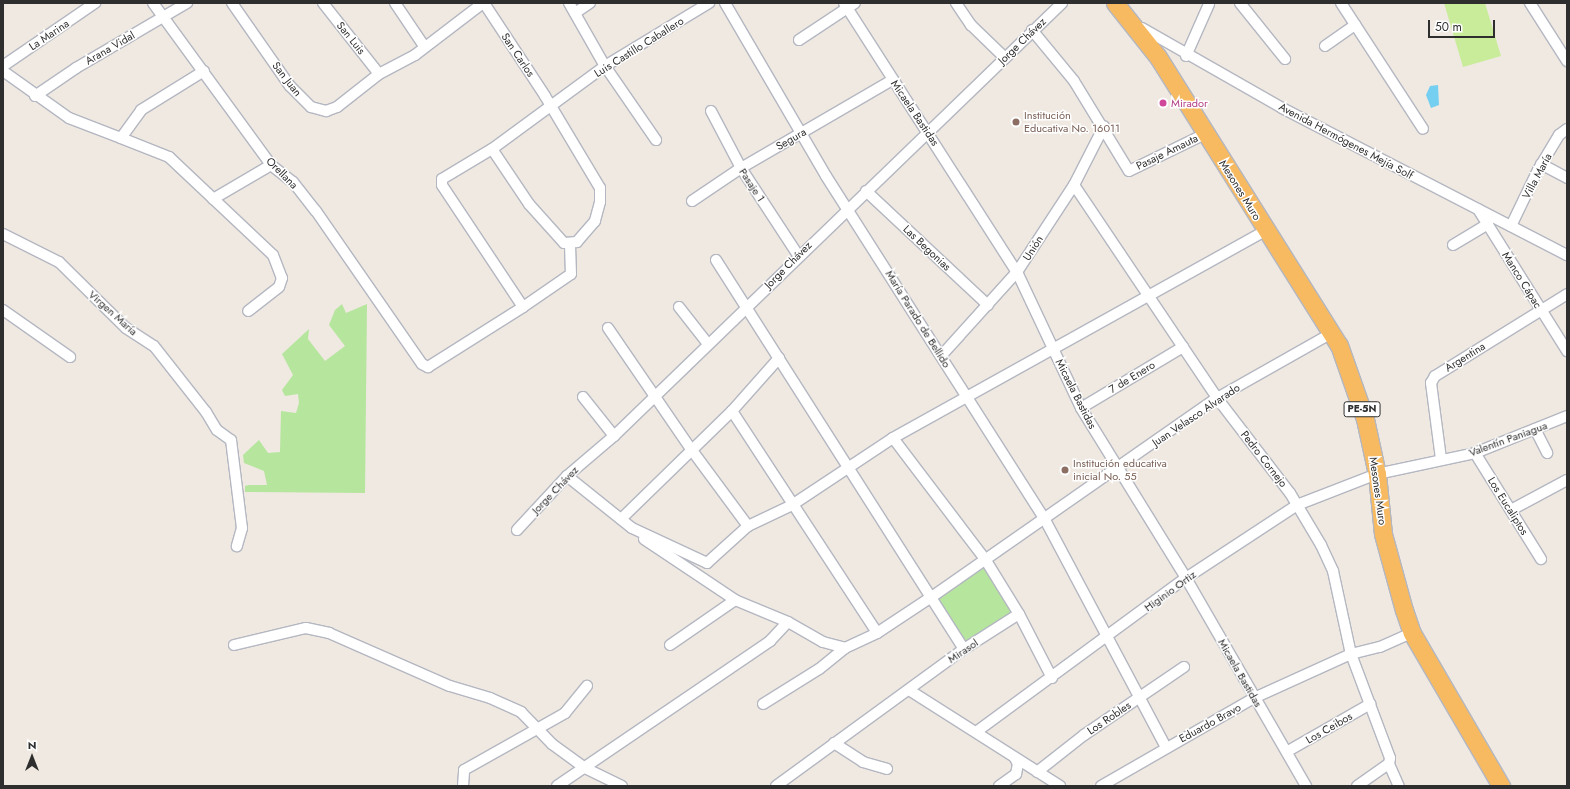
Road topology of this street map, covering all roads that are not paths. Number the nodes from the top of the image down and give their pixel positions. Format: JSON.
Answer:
{"nodes":[{"id":1,"x":95,"y":3,"type":"edge"},
{"id":2,"x":153,"y":3,"type":"edge"},
{"id":3,"x":187,"y":3,"type":"edge"},
{"id":4,"x":232,"y":3,"type":"edge"},
{"id":5,"x":323,"y":3,"type":"edge"},
{"id":6,"x":395,"y":3,"type":"edge"},
{"id":7,"x":483,"y":3,"type":"edge"},
{"id":8,"x":569,"y":3,"type":"edge"},
{"id":9,"x":590,"y":3,"type":"edge"},
{"id":10,"x":709,"y":3,"type":"edge"},
{"id":11,"x":724,"y":3,"type":"edge"},
{"id":12,"x":956,"y":3,"type":"edge"},
{"id":13,"x":1062,"y":3,"type":"edge"},
{"id":14,"x":1104,"y":3,"type":"edge"},
{"id":15,"x":1116,"y":3,"type":"edge"},
{"id":16,"x":1240,"y":3,"type":"edge"},
{"id":17,"x":1340,"y":3,"type":"edge"},
{"id":18,"x":1530,"y":3,"type":"edge"},
{"id":19,"x":1209,"y":4,"type":"edge"},
{"id":20,"x":848,"y":5,"type":"edge"},
{"id":21,"x":575,"y":13,"type":"junction"},
{"id":22,"x":162,"y":17,"type":"junction"},
{"id":23,"x":1130,"y":20,"type":"junction"},
{"id":24,"x":1355,"y":25,"type":"junction"},
{"id":25,"x":1032,"y":30,"type":"junction"},
{"id":26,"x":800,"y":40,"type":"dead end"},
{"id":27,"x":424,"y":46,"type":"junction"},
{"id":28,"x":1325,"y":46,"type":"dead end"},
{"id":29,"x":1186,"y":56,"type":"junction"},
{"id":30,"x":1005,"y":58,"type":"junction"},
{"id":31,"x":1285,"y":59,"type":"dead end"},
{"id":32,"x":1567,"y":61,"type":"edge"},
{"id":33,"x":3,"y":66,"type":"edge"},
{"id":34,"x":605,"y":66,"type":"junction"},
{"id":35,"x":3,"y":71,"type":"edge"},
{"id":36,"x":204,"y":71,"type":"junction"},
{"id":37,"x":379,"y":74,"type":"junction"},
{"id":38,"x":892,"y":80,"type":"junction"},
{"id":39,"x":35,"y":96,"type":"junction"},
{"id":40,"x":551,"y":107,"type":"junction"},
{"id":41,"x":711,"y":111,"type":"dead end"},
{"id":42,"x":1104,"y":126,"type":"junction"},
{"id":43,"x":1423,"y":129,"type":"dead end"},
{"id":44,"x":1567,"y":129,"type":"edge"},
{"id":45,"x":927,"y":132,"type":"junction"},
{"id":46,"x":802,"y":133,"type":"junction"},
{"id":47,"x":1205,"y":134,"type":"junction"},
{"id":48,"x":121,"y":138,"type":"junction"},
{"id":49,"x":656,"y":140,"type":"dead end"},
{"id":50,"x":492,"y":149,"type":"junction"},
{"id":51,"x":271,"y":164,"type":"junction"},
{"id":52,"x":1541,"y":164,"type":"junction"},
{"id":53,"x":741,"y":168,"type":"junction"},
{"id":54,"x":1567,"y":178,"type":"edge"},
{"id":55,"x":1074,"y":185,"type":"junction"},
{"id":56,"x":866,"y":191,"type":"junction"},
{"id":57,"x":213,"y":199,"type":"junction"},
{"id":58,"x":692,"y":201,"type":"dead end"},
{"id":59,"x":847,"y":208,"type":"junction"},
{"id":60,"x":1478,"y":208,"type":"junction"},
{"id":61,"x":1488,"y":224,"type":"junction"},
{"id":62,"x":1511,"y":226,"type":"junction"},
{"id":63,"x":1266,"y":230,"type":"junction"},
{"id":64,"x":3,"y":234,"type":"edge"},
{"id":65,"x":570,"y":244,"type":"junction"},
{"id":66,"x":1453,"y":245,"type":"dead end"},
{"id":67,"x":798,"y":255,"type":"junction"},
{"id":68,"x":1567,"y":255,"type":"edge"},
{"id":69,"x":716,"y":260,"type":"dead end"},
{"id":70,"x":1017,"y":272,"type":"junction"},
{"id":71,"x":1567,"y":294,"type":"edge"},
{"id":72,"x":1149,"y":296,"type":"junction"},
{"id":73,"x":988,"y":305,"type":"junction"},
{"id":74,"x":523,"y":307,"type":"junction"},
{"id":75,"x":679,"y":307,"type":"dead end"},
{"id":76,"x":746,"y":307,"type":"junction"},
{"id":77,"x":1541,"y":309,"type":"junction"},
{"id":78,"x":3,"y":310,"type":"edge"},
{"id":79,"x":248,"y":311,"type":"dead end"},
{"id":80,"x":608,"y":328,"type":"dead end"},
{"id":81,"x":1332,"y":334,"type":"junction"},
{"id":82,"x":708,"y":344,"type":"junction"},
{"id":83,"x":1183,"y":347,"type":"junction"},
{"id":84,"x":1054,"y":351,"type":"junction"},
{"id":85,"x":1567,"y":351,"type":"edge"},
{"id":86,"x":941,"y":356,"type":"junction"},
{"id":87,"x":70,"y":357,"type":"dead end"},
{"id":88,"x":779,"y":358,"type":"junction"},
{"id":89,"x":654,"y":395,"type":"junction"},
{"id":90,"x":583,"y":397,"type":"dead end"},
{"id":91,"x":968,"y":398,"type":"junction"},
{"id":92,"x":1217,"y":398,"type":"junction"},
{"id":93,"x":1081,"y":408,"type":"junction"},
{"id":94,"x":732,"y":411,"type":"junction"},
{"id":95,"x":1567,"y":416,"type":"edge"},
{"id":96,"x":1535,"y":429,"type":"junction"},
{"id":97,"x":614,"y":436,"type":"junction"},
{"id":98,"x":893,"y":438,"type":"junction"},
{"id":99,"x":691,"y":449,"type":"junction"},
{"id":100,"x":1547,"y":452,"type":"dead end"},
{"id":101,"x":1475,"y":453,"type":"junction"},
{"id":102,"x":1441,"y":460,"type":"junction"},
{"id":103,"x":848,"y":467,"type":"junction"},
{"id":104,"x":1116,"y":469,"type":"junction"},
{"id":105,"x":1377,"y":474,"type":"junction"},
{"id":106,"x":567,"y":476,"type":"junction"},
{"id":107,"x":1567,"y":480,"type":"edge"},
{"id":108,"x":792,"y":505,"type":"junction"},
{"id":109,"x":1297,"y":505,"type":"junction"},
{"id":110,"x":1511,"y":510,"type":"junction"},
{"id":111,"x":1043,"y":516,"type":"junction"},
{"id":112,"x":621,"y":519,"type":"junction"},
{"id":113,"x":748,"y":526,"type":"junction"},
{"id":114,"x":632,"y":528,"type":"junction"},
{"id":115,"x":517,"y":530,"type":"dead end"},
{"id":116,"x":237,"y":546,"type":"dead end"},
{"id":117,"x":985,"y":559,"type":"junction"},
{"id":118,"x":1541,"y":559,"type":"dead end"},
{"id":119,"x":1186,"y":578,"type":"junction"},
{"id":120,"x":933,"y":596,"type":"junction"},
{"id":121,"x":735,"y":600,"type":"junction"},
{"id":122,"x":1019,"y":614,"type":"junction"},
{"id":123,"x":788,"y":622,"type":"junction"},
{"id":124,"x":877,"y":633,"type":"junction"},
{"id":125,"x":1412,"y":633,"type":"junction"},
{"id":126,"x":1106,"y":638,"type":"junction"},
{"id":127,"x":234,"y":645,"type":"dead end"},
{"id":128,"x":670,"y":645,"type":"dead end"},
{"id":129,"x":845,"y":648,"type":"junction"},
{"id":130,"x":964,"y":649,"type":"junction"},
{"id":131,"x":1351,"y":654,"type":"junction"},
{"id":132,"x":1184,"y":667,"type":"dead end"},
{"id":133,"x":1052,"y":678,"type":"junction"},
{"id":134,"x":587,"y":686,"type":"dead end"},
{"id":135,"x":909,"y":690,"type":"junction"},
{"id":136,"x":1138,"y":698,"type":"junction"},
{"id":137,"x":1254,"y":698,"type":"junction"},
{"id":138,"x":763,"y":704,"type":"dead end"},
{"id":139,"x":1370,"y":704,"type":"junction"},
{"id":140,"x":537,"y":728,"type":"junction"},
{"id":141,"x":976,"y":732,"type":"junction"},
{"id":142,"x":834,"y":743,"type":"junction"},
{"id":143,"x":1166,"y":747,"type":"junction"},
{"id":144,"x":1288,"y":751,"type":"junction"},
{"id":145,"x":1015,"y":758,"type":"junction"},
{"id":146,"x":1389,"y":764,"type":"junction"},
{"id":147,"x":586,"y":768,"type":"junction"},
{"id":148,"x":887,"y":769,"type":"dead end"},
{"id":149,"x":1036,"y":772,"type":"junction"},
{"id":150,"x":463,"y":786,"type":"edge"},
{"id":151,"x":558,"y":786,"type":"edge"},
{"id":152,"x":622,"y":786,"type":"edge"},
{"id":153,"x":776,"y":786,"type":"edge"},
{"id":154,"x":999,"y":786,"type":"edge"},
{"id":155,"x":1060,"y":786,"type":"edge"},
{"id":156,"x":1101,"y":786,"type":"edge"},
{"id":157,"x":1306,"y":786,"type":"edge"},
{"id":158,"x":1357,"y":786,"type":"edge"},
{"id":159,"x":1399,"y":786,"type":"edge"},
{"id":160,"x":1501,"y":786,"type":"edge"}],
"edges":[{"from":1,"to":33,"type":"street","name":"La Marina"},
{"from":2,"to":22,"type":"street","name":"Orellana"},
{"from":3,"to":22,"type":"street","name":"Arana Vidal"},
{"from":4,"to":37,"type":"street","name":"San Juan"},
{"from":5,"to":37,"type":"street","name":"San Luis"},
{"from":6,"to":27,"type":"street"},
{"from":7,"to":27,"type":"street","name":"San Juan"},
{"from":7,"to":40,"type":"street","name":"San Carlos"},
{"from":8,"to":21,"type":"street"},
{"from":9,"to":21,"type":"street"},
{"from":10,"to":34,"type":"street","name":"Luis Castillo Caballero"},
{"from":11,"to":46,"type":"street","name":"María Parado de Bellido"},
{"from":12,"to":30,"type":"street"},
{"from":13,"to":25,"type":"street","name":"Jorge Chávez"},
{"from":14,"to":23,"type":"highway","number":"PE-5N"},
{"from":15,"to":23,"type":"highway","number":"PE-5N"},
{"from":16,"to":31,"type":"street"},
{"from":17,"to":24,"type":"street"},
{"from":18,"to":32,"type":"street"},
{"from":19,"to":29,"type":"street"},
{"from":20,"to":26,"type":"street"},
{"from":20,"to":38,"type":"street","name":"Micaela Bastidas"},
{"from":21,"to":34,"type":"street"},
{"from":22,"to":36,"type":"street","name":"Orellana"},
{"from":22,"to":39,"type":"street","name":"Arana Vidal"},
{"from":23,"to":29,"type":"street","name":"Avenida Hermógenes Mejía Solf"},
{"from":23,"to":47,"type":"highway","name":"Mesones Muro","number":"PE-5N"},
{"from":24,"to":28,"type":"street"},
{"from":24,"to":43,"type":"street"},
{"from":25,"to":30,"type":"street","name":"Jorge Chávez"},
{"from":25,"to":42,"type":"street"},
{"from":27,"to":37,"type":"street","name":"San Juan"},
{"from":29,"to":60,"type":"street","name":"Avenida Hermógenes Mejía Solf"},
{"from":30,"to":45,"type":"street","name":"Jorge Chávez"},
{"from":34,"to":40,"type":"street","name":"Luis Castillo Caballero"},
{"from":34,"to":49,"type":"street"},
{"from":35,"to":39,"type":"street"},
{"from":36,"to":48,"type":"street"},
{"from":36,"to":51,"type":"street","name":"Orellana"},
{"from":38,"to":45,"type":"street","name":"Micaela Bastidas"},
{"from":38,"to":46,"type":"street","name":"Segura"},
{"from":39,"to":48,"type":"street"},
{"from":40,"to":50,"type":"street","name":"Luis Castillo Caballero"},
{"from":40,"to":65,"type":"street","name":"San Carlos"},
{"from":41,"to":53,"type":"street","name":"Pasaje 1"},
{"from":42,"to":47,"type":"street","name":"Pasaje Amauta"},
{"from":42,"to":55,"type":"street","name":"Unión"},
{"from":44,"to":52,"type":"street","name":"Villa María"},
{"from":45,"to":56,"type":"street","name":"Jorge Chávez"},
{"from":45,"to":70,"type":"street","name":"Micaela Bastidas"},
{"from":46,"to":53,"type":"street","name":"Segura"},
{"from":46,"to":59,"type":"street","name":"María Parado de Bellido"},
{"from":47,"to":63,"type":"highway","name":"Mesones Muro","number":"PE-5N"},
{"from":48,"to":57,"type":"street"},
{"from":50,"to":65,"type":"street"},
{"from":50,"to":74,"type":"street","name":"Luis Castillo Caballero"},
{"from":51,"to":57,"type":"street"},
{"from":51,"to":74,"type":"street","name":"Orellana"},
{"from":52,"to":54,"type":"street"},
{"from":52,"to":62,"type":"street","name":"Villa María"},
{"from":53,"to":58,"type":"street","name":"Segura"},
{"from":53,"to":67,"type":"street","name":"Pasaje 1"},
{"from":55,"to":70,"type":"street","name":"Unión"},
{"from":55,"to":72,"type":"street","name":"Pedro Cornejo"},
{"from":56,"to":59,"type":"street","name":"Jorge Chávez"},
{"from":56,"to":73,"type":"street","name":"Las Begonias"},
{"from":57,"to":79,"type":"street"},
{"from":59,"to":67,"type":"street","name":"Jorge Chávez"},
{"from":59,"to":86,"type":"street","name":"María Parado de Bellido"},
{"from":60,"to":61,"type":"street","name":"Manco Cápac"},
{"from":60,"to":62,"type":"street","name":"Avenida Hermógenes Mejía Solf"},
{"from":61,"to":66,"type":"street"},
{"from":61,"to":77,"type":"street","name":"Manco Cápac"},
{"from":62,"to":68,"type":"street","name":"Avenida Hermógenes Mejía Solf"},
{"from":63,"to":72,"type":"street"},
{"from":63,"to":81,"type":"highway","name":"Mesones Muro","number":"PE-5N"},
{"from":64,"to":116,"type":"street","name":"Virgen María"},
{"from":65,"to":74,"type":"street"},
{"from":67,"to":76,"type":"street","name":"Jorge Chávez"},
{"from":69,"to":76,"type":"street"},
{"from":70,"to":73,"type":"street","name":"Unión"},
{"from":70,"to":84,"type":"street","name":"Micaela Bastidas"},
{"from":71,"to":77,"type":"street","name":"Argentina"},
{"from":72,"to":83,"type":"street","name":"Pedro Cornejo"},
{"from":72,"to":84,"type":"street"},
{"from":73,"to":86,"type":"street","name":"Unión"},
{"from":75,"to":82,"type":"street"},
{"from":76,"to":82,"type":"street","name":"Jorge Chávez"},
{"from":76,"to":88,"type":"street"},
{"from":77,"to":85,"type":"street","name":"Manco Cápac"},
{"from":77,"to":102,"type":"street","name":"Argentina"},
{"from":78,"to":87,"type":"street"},
{"from":80,"to":89,"type":"street"},
{"from":81,"to":92,"type":"street","name":"Juan Velasco Alvarado"},
{"from":81,"to":105,"type":"highway","name":"Mesones Muro","number":"PE-5N"},
{"from":82,"to":89,"type":"street","name":"Jorge Chávez"},
{"from":83,"to":92,"type":"street","name":"Pedro Cornejo"},
{"from":83,"to":93,"type":"street","name":"7 de Enero"},
{"from":84,"to":91,"type":"street"},
{"from":84,"to":93,"type":"street","name":"Micaela Bastidas"},
{"from":86,"to":91,"type":"street","name":"María Parado de Bellido"},
{"from":88,"to":94,"type":"street"},
{"from":88,"to":103,"type":"street"},
{"from":89,"to":97,"type":"street","name":"Jorge Chávez"},
{"from":89,"to":99,"type":"street"},
{"from":90,"to":97,"type":"street"},
{"from":91,"to":98,"type":"street"},
{"from":91,"to":111,"type":"street","name":"María Parado de Bellido"},
{"from":92,"to":104,"type":"street","name":"Juan Velasco Alvarado"},
{"from":92,"to":109,"type":"street","name":"Pedro Cornejo"},
{"from":93,"to":104,"type":"street","name":"Micaela Bastidas"},
{"from":94,"to":99,"type":"street"},
{"from":94,"to":108,"type":"street"},
{"from":95,"to":96,"type":"street","name":"Valentín Paniagua"},
{"from":96,"to":100,"type":"street"},
{"from":96,"to":101,"type":"street","name":"Valentín Paniagua"},
{"from":97,"to":106,"type":"street","name":"Jorge Chávez"},
{"from":98,"to":103,"type":"street"},
{"from":98,"to":117,"type":"street"},
{"from":99,"to":112,"type":"street"},
{"from":99,"to":113,"type":"street"},
{"from":101,"to":102,"type":"street","name":"Valentín Paniagua"},
{"from":101,"to":110,"type":"street","name":"Los Eucaliptos"},
{"from":102,"to":105,"type":"street","name":"Valentín Paniagua"},
{"from":103,"to":108,"type":"street"},
{"from":103,"to":120,"type":"street"},
{"from":104,"to":111,"type":"street","name":"Juan Velasco Alvarado"},
{"from":104,"to":119,"type":"street","name":"Micaela Bastidas"},
{"from":105,"to":109,"type":"street","name":"Higinio Ortiz"},
{"from":105,"to":125,"type":"highway","name":"Mesones Muro","number":"PE-5N"},
{"from":106,"to":112,"type":"street"},
{"from":106,"to":115,"type":"street","name":"Jorge Chávez"},
{"from":107,"to":110,"type":"street"},
{"from":108,"to":113,"type":"street"},
{"from":108,"to":124,"type":"street"},
{"from":109,"to":119,"type":"street","name":"Higinio Ortiz"},
{"from":109,"to":131,"type":"street","name":"Pedro Cornejo"},
{"from":110,"to":118,"type":"street","name":"Los Eucaliptos"},
{"from":111,"to":117,"type":"street","name":"Juan Velasco Alvarado"},
{"from":111,"to":126,"type":"street","name":"María Parado de Bellido"},
{"from":112,"to":114,"type":"street"},
{"from":113,"to":114,"type":"street"},
{"from":114,"to":121,"type":"street"},
{"from":117,"to":120,"type":"street","name":"Juan Velasco Alvarado"},
{"from":117,"to":122,"type":"street"},
{"from":119,"to":126,"type":"street","name":"Higinio Ortiz"},
{"from":119,"to":137,"type":"street","name":"Micaela Bastidas"},
{"from":120,"to":124,"type":"street","name":"Juan Velasco Alvarado"},
{"from":120,"to":130,"type":"street"},
{"from":121,"to":123,"type":"street"},
{"from":121,"to":128,"type":"street"},
{"from":122,"to":130,"type":"street","name":"Mirasol"},
{"from":122,"to":133,"type":"street"},
{"from":123,"to":129,"type":"street"},
{"from":123,"to":147,"type":"street"},
{"from":124,"to":129,"type":"street","name":"Juan Velasco Alvarado"},
{"from":125,"to":131,"type":"street","name":"Eduardo Bravo"},
{"from":125,"to":160,"type":"highway","name":"Mesones Muro","number":"PE-5N"},
{"from":126,"to":133,"type":"street","name":"Higinio Ortiz"},
{"from":126,"to":136,"type":"street","name":"María Parado de Bellido"},
{"from":127,"to":140,"type":"street"},
{"from":129,"to":138,"type":"street","name":"Juan Velasco Alvarado"},
{"from":130,"to":135,"type":"street","name":"Mirasol"},
{"from":131,"to":137,"type":"street","name":"Eduardo Bravo"},
{"from":131,"to":139,"type":"street","name":"Pedro Cornejo"},
{"from":132,"to":136,"type":"street","name":"Los Robles"},
{"from":133,"to":141,"type":"street","name":"Higinio Ortiz"},
{"from":134,"to":140,"type":"street"},
{"from":135,"to":141,"type":"street"},
{"from":135,"to":142,"type":"street","name":"Mirasol"},
{"from":136,"to":143,"type":"street","name":"María Parado de Bellido"},
{"from":136,"to":149,"type":"street","name":"Los Robles"},
{"from":137,"to":143,"type":"street","name":"Eduardo Bravo"},
{"from":137,"to":144,"type":"street","name":"Micaela Bastidas"},
{"from":139,"to":144,"type":"street","name":"Los Ceibos"},
{"from":139,"to":146,"type":"street","name":"Pedro Cornejo"},
{"from":140,"to":147,"type":"street"},
{"from":140,"to":150,"type":"street"},
{"from":141,"to":145,"type":"street"},
{"from":142,"to":148,"type":"street"},
{"from":142,"to":153,"type":"street","name":"Mirasol"},
{"from":143,"to":156,"type":"street","name":"Eduardo Bravo"},
{"from":144,"to":157,"type":"street","name":"Micaela Bastidas"},
{"from":145,"to":149,"type":"street"},
{"from":145,"to":154,"type":"street"},
{"from":146,"to":158,"type":"street"},
{"from":146,"to":159,"type":"street","name":"Pedro Cornejo"},
{"from":147,"to":151,"type":"street"},
{"from":147,"to":152,"type":"street"},
{"from":149,"to":155,"type":"street"}]}
